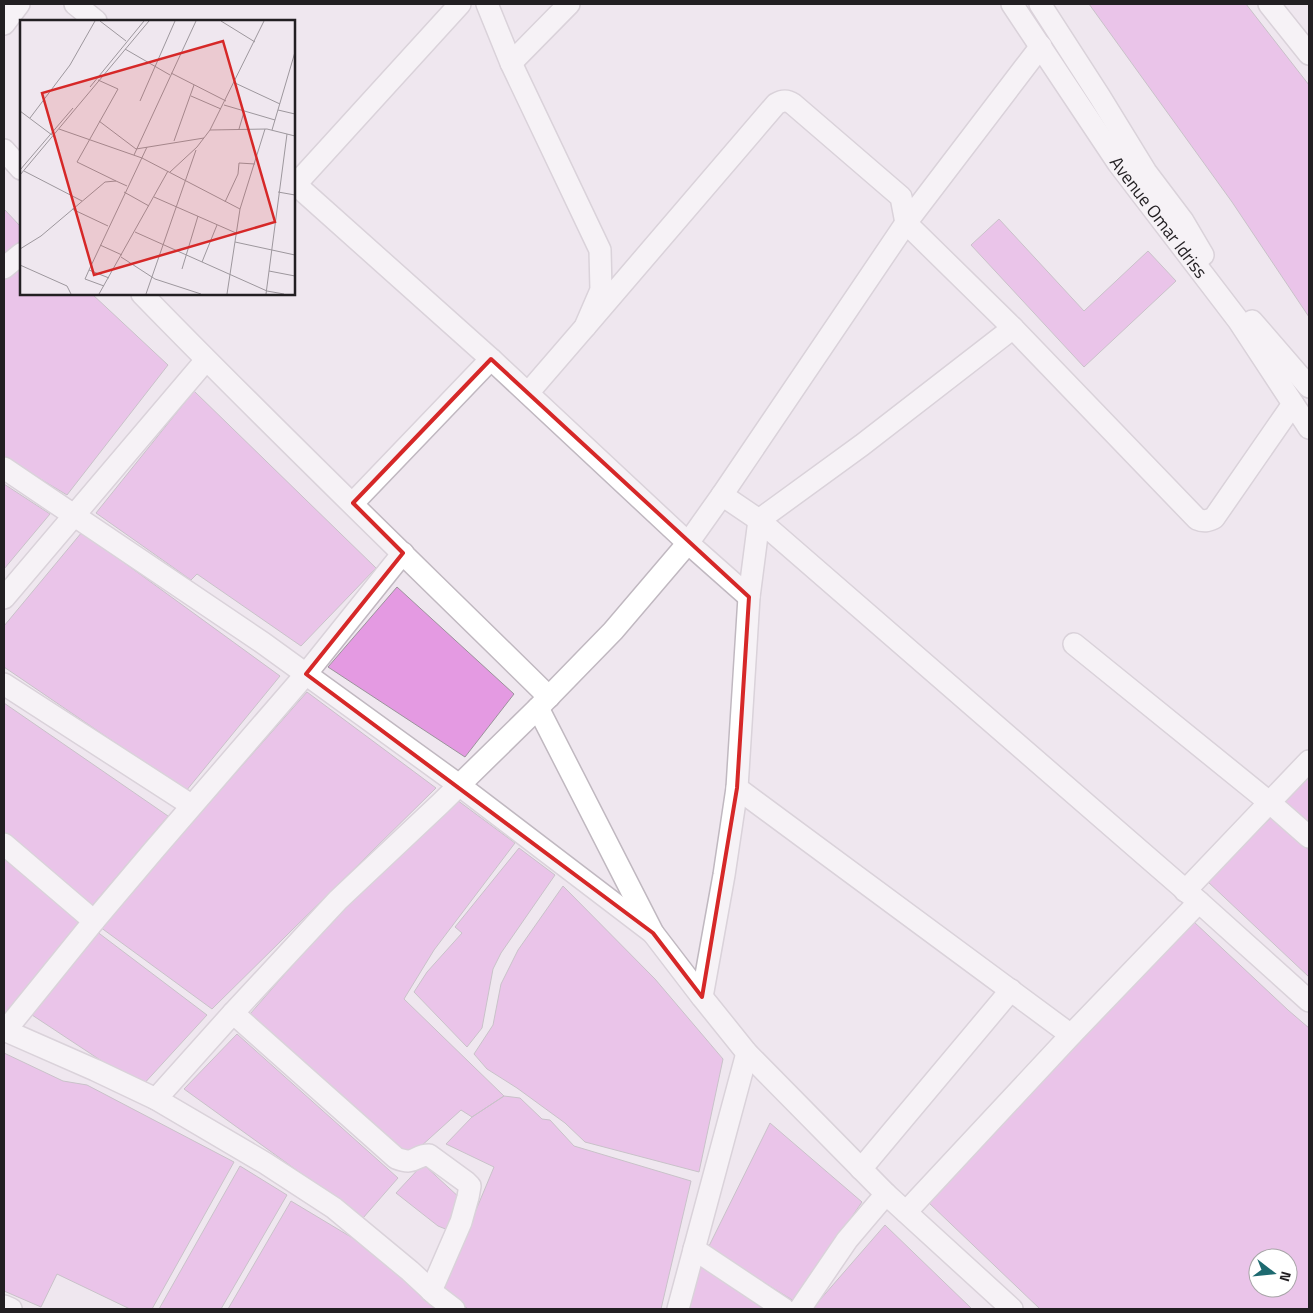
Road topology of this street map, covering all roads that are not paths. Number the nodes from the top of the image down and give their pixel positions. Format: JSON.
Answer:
{"nodes":[{"id":1,"x":19,"y":4,"type":"edge"},
{"id":2,"x":75,"y":4,"type":"edge"},
{"id":3,"x":460,"y":4,"type":"edge"},
{"id":4,"x":487,"y":4,"type":"edge"},
{"id":5,"x":568,"y":4,"type":"edge"},
{"id":6,"x":1012,"y":4,"type":"edge"},
{"id":7,"x":1040,"y":4,"type":"edge"},
{"id":8,"x":1269,"y":4,"type":"edge"},
{"id":9,"x":95,"y":20,"type":"edge"},
{"id":10,"x":4,"y":24,"type":"edge"},
{"id":11,"x":1040,"y":46,"type":"junction"},
{"id":12,"x":1309,"y":54,"type":"edge"},
{"id":13,"x":511,"y":63,"type":"junction"},
{"id":14,"x":4,"y":150,"type":"edge"},
{"id":15,"x":20,"y":168,"type":"edge"},
{"id":16,"x":295,"y":184,"type":"edge"},
{"id":17,"x":906,"y":223,"type":"junction"},
{"id":18,"x":20,"y":255,"type":"edge"},
{"id":19,"x":4,"y":268,"type":"edge"},
{"id":20,"x":143,"y":295,"type":"edge"},
{"id":21,"x":585,"y":327,"type":"junction"},
{"id":22,"x":1014,"y":328,"type":"junction"},
{"id":23,"x":491,"y":359,"type":"junction"},
{"id":24,"x":206,"y":360,"type":"junction"},
{"id":25,"x":1309,"y":387,"type":"edge"},
{"id":26,"x":528,"y":393,"type":"junction"},
{"id":27,"x":1292,"y":404,"type":"junction"},
{"id":28,"x":1309,"y":428,"type":"edge"},
{"id":29,"x":4,"y":468,"type":"edge"},
{"id":30,"x":722,"y":495,"type":"junction"},
{"id":31,"x":352,"y":503,"type":"junction"},
{"id":32,"x":75,"y":515,"type":"junction"},
{"id":33,"x":758,"y":520,"type":"junction"},
{"id":34,"x":688,"y":543,"type":"junction"},
{"id":35,"x":404,"y":553,"type":"junction"},
{"id":36,"x":749,"y":597,"type":"junction"},
{"id":37,"x":4,"y":598,"type":"edge"},
{"id":38,"x":1074,"y":644,"type":"dead end"},
{"id":39,"x":306,"y":674,"type":"junction"},
{"id":40,"x":4,"y":684,"type":"edge"},
{"id":41,"x":544,"y":703,"type":"junction"},
{"id":42,"x":1309,"y":761,"type":"edge"},
{"id":43,"x":459,"y":785,"type":"junction"},
{"id":44,"x":737,"y":788,"type":"junction"},
{"id":45,"x":1269,"y":802,"type":"junction"},
{"id":46,"x":191,"y":806,"type":"junction"},
{"id":47,"x":1309,"y":837,"type":"edge"},
{"id":48,"x":4,"y":844,"type":"edge"},
{"id":49,"x":1192,"y":897,"type":"junction"},
{"id":50,"x":94,"y":921,"type":"junction"},
{"id":51,"x":653,"y":934,"type":"junction"},
{"id":52,"x":1011,"y":990,"type":"junction"},
{"id":53,"x":702,"y":997,"type":"junction"},
{"id":54,"x":1309,"y":1001,"type":"edge"},
{"id":55,"x":233,"y":1013,"type":"junction"},
{"id":56,"x":4,"y":1030,"type":"edge"},
{"id":57,"x":1071,"y":1035,"type":"junction"},
{"id":58,"x":748,"y":1053,"type":"junction"},
{"id":59,"x":156,"y":1100,"type":"junction"},
{"id":60,"x":861,"y":1169,"type":"junction"},
{"id":61,"x":886,"y":1194,"type":"junction"},
{"id":62,"x":906,"y":1212,"type":"junction"},
{"id":63,"x":694,"y":1249,"type":"junction"},
{"id":64,"x":431,"y":1290,"type":"junction"},
{"id":65,"x":4,"y":1306,"type":"edge"},
{"id":66,"x":11,"y":1309,"type":"edge"},
{"id":67,"x":454,"y":1309,"type":"edge"},
{"id":68,"x":678,"y":1309,"type":"edge"},
{"id":69,"x":784,"y":1309,"type":"edge"},
{"id":70,"x":800,"y":1309,"type":"edge"},
{"id":71,"x":1011,"y":1309,"type":"edge"}],
"edges":[{"from":1,"to":10,"type":"street"},
{"from":2,"to":9,"type":"street"},
{"from":3,"to":16,"type":"street"},
{"from":4,"to":13,"type":"street"},
{"from":5,"to":13,"type":"street"},
{"from":6,"to":11,"type":"street","name":"Avenue Omar Idriss"},
{"from":7,"to":25,"type":"street"},
{"from":8,"to":12,"type":"street"},
{"from":11,"to":17,"type":"street"},
{"from":11,"to":27,"type":"street","name":"Avenue Omar Idriss"},
{"from":13,"to":21,"type":"street"},
{"from":14,"to":15,"type":"street"},
{"from":16,"to":23,"type":"street"},
{"from":17,"to":21,"type":"street"},
{"from":17,"to":22,"type":"street"},
{"from":17,"to":30,"type":"street"},
{"from":18,"to":19,"type":"street"},
{"from":20,"to":24,"type":"street"},
{"from":21,"to":26,"type":"street"},
{"from":22,"to":27,"type":"street"},
{"from":22,"to":33,"type":"street"},
{"from":23,"to":26,"type":"street"},
{"from":23,"to":31,"type":"street"},
{"from":24,"to":31,"type":"street"},
{"from":24,"to":32,"type":"street"},
{"from":26,"to":34,"type":"street"},
{"from":27,"to":28,"type":"street","name":"Avenue Omar Idriss"},
{"from":29,"to":32,"type":"street"},
{"from":30,"to":33,"type":"street"},
{"from":30,"to":34,"type":"street"},
{"from":31,"to":35,"type":"street"},
{"from":32,"to":37,"type":"street"},
{"from":32,"to":39,"type":"street"},
{"from":33,"to":36,"type":"street"},
{"from":33,"to":49,"type":"street"},
{"from":34,"to":36,"type":"street"},
{"from":34,"to":41,"type":"street"},
{"from":35,"to":39,"type":"street"},
{"from":35,"to":41,"type":"street"},
{"from":36,"to":44,"type":"street"},
{"from":38,"to":45,"type":"street"},
{"from":39,"to":43,"type":"street"},
{"from":39,"to":46,"type":"street"},
{"from":40,"to":46,"type":"street"},
{"from":41,"to":43,"type":"street"},
{"from":41,"to":51,"type":"street"},
{"from":42,"to":45,"type":"street"},
{"from":43,"to":51,"type":"street"},
{"from":43,"to":55,"type":"street"},
{"from":44,"to":52,"type":"street"},
{"from":44,"to":53,"type":"street"},
{"from":45,"to":47,"type":"street"},
{"from":45,"to":49,"type":"street"},
{"from":46,"to":50,"type":"street"},
{"from":48,"to":50,"type":"street"},
{"from":49,"to":54,"type":"street"},
{"from":49,"to":57,"type":"street"},
{"from":50,"to":56,"type":"street"},
{"from":51,"to":53,"type":"street"},
{"from":52,"to":57,"type":"street"},
{"from":52,"to":60,"type":"street"},
{"from":53,"to":58,"type":"street"},
{"from":55,"to":59,"type":"street"},
{"from":55,"to":64,"type":"street"},
{"from":56,"to":59,"type":"street"},
{"from":57,"to":62,"type":"street"},
{"from":58,"to":60,"type":"street"},
{"from":58,"to":63,"type":"street"},
{"from":59,"to":64,"type":"street"},
{"from":60,"to":61,"type":"street"},
{"from":61,"to":62,"type":"street"},
{"from":61,"to":70,"type":"street"},
{"from":62,"to":71,"type":"street"},
{"from":63,"to":68,"type":"street"},
{"from":63,"to":69,"type":"street"},
{"from":64,"to":67,"type":"street"},
{"from":65,"to":66,"type":"street"}]}
